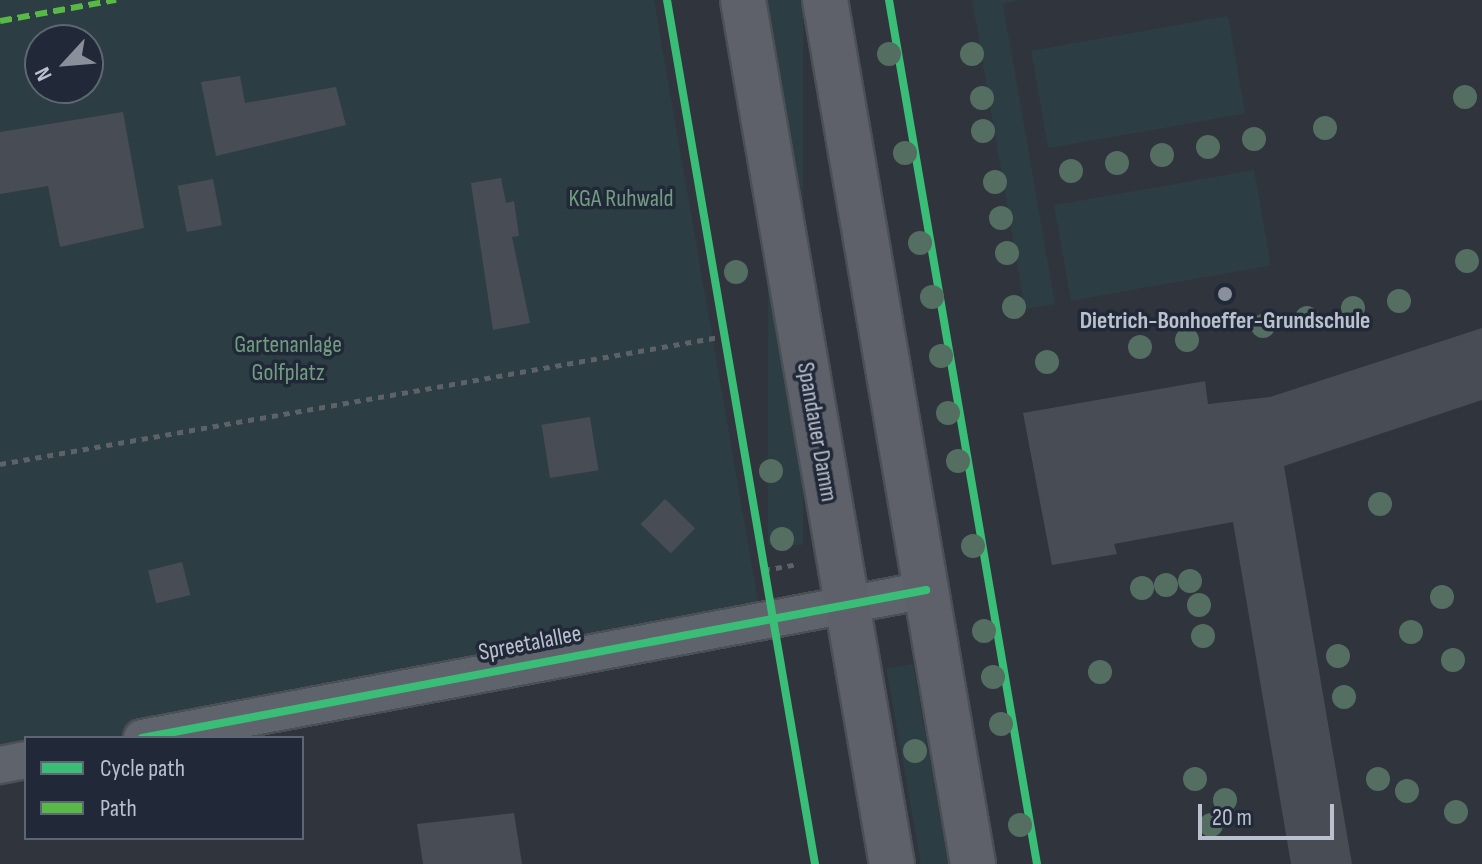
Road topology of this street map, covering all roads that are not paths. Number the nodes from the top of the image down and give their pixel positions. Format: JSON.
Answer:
{"nodes":[{"id":1,"x":743,"y":0,"type":"edge"},
{"id":2,"x":825,"y":0,"type":"edge"},
{"id":3,"x":926,"y":590,"type":"junction"},
{"id":4,"x":847,"y":603,"type":"junction"},
{"id":5,"x":152,"y":736,"type":"edge"},
{"id":6,"x":24,"y":760,"type":"edge"},
{"id":7,"x":0,"y":765,"type":"edge"},
{"id":8,"x":892,"y":864,"type":"edge"},
{"id":9,"x":973,"y":864,"type":"edge"}],
"edges":[{"from":1,"to":4,"type":"main road","name":"Spandauer Damm"},
{"from":2,"to":3,"type":"main road"},
{"from":3,"to":4,"type":"street","name":"Spreetalallee"},
{"from":3,"to":9,"type":"main road"},
{"from":4,"to":5,"type":"street","name":"Spreetalallee"},
{"from":4,"to":8,"type":"main road","name":"Spandauer Damm"},
{"from":6,"to":7,"type":"street"}]}
